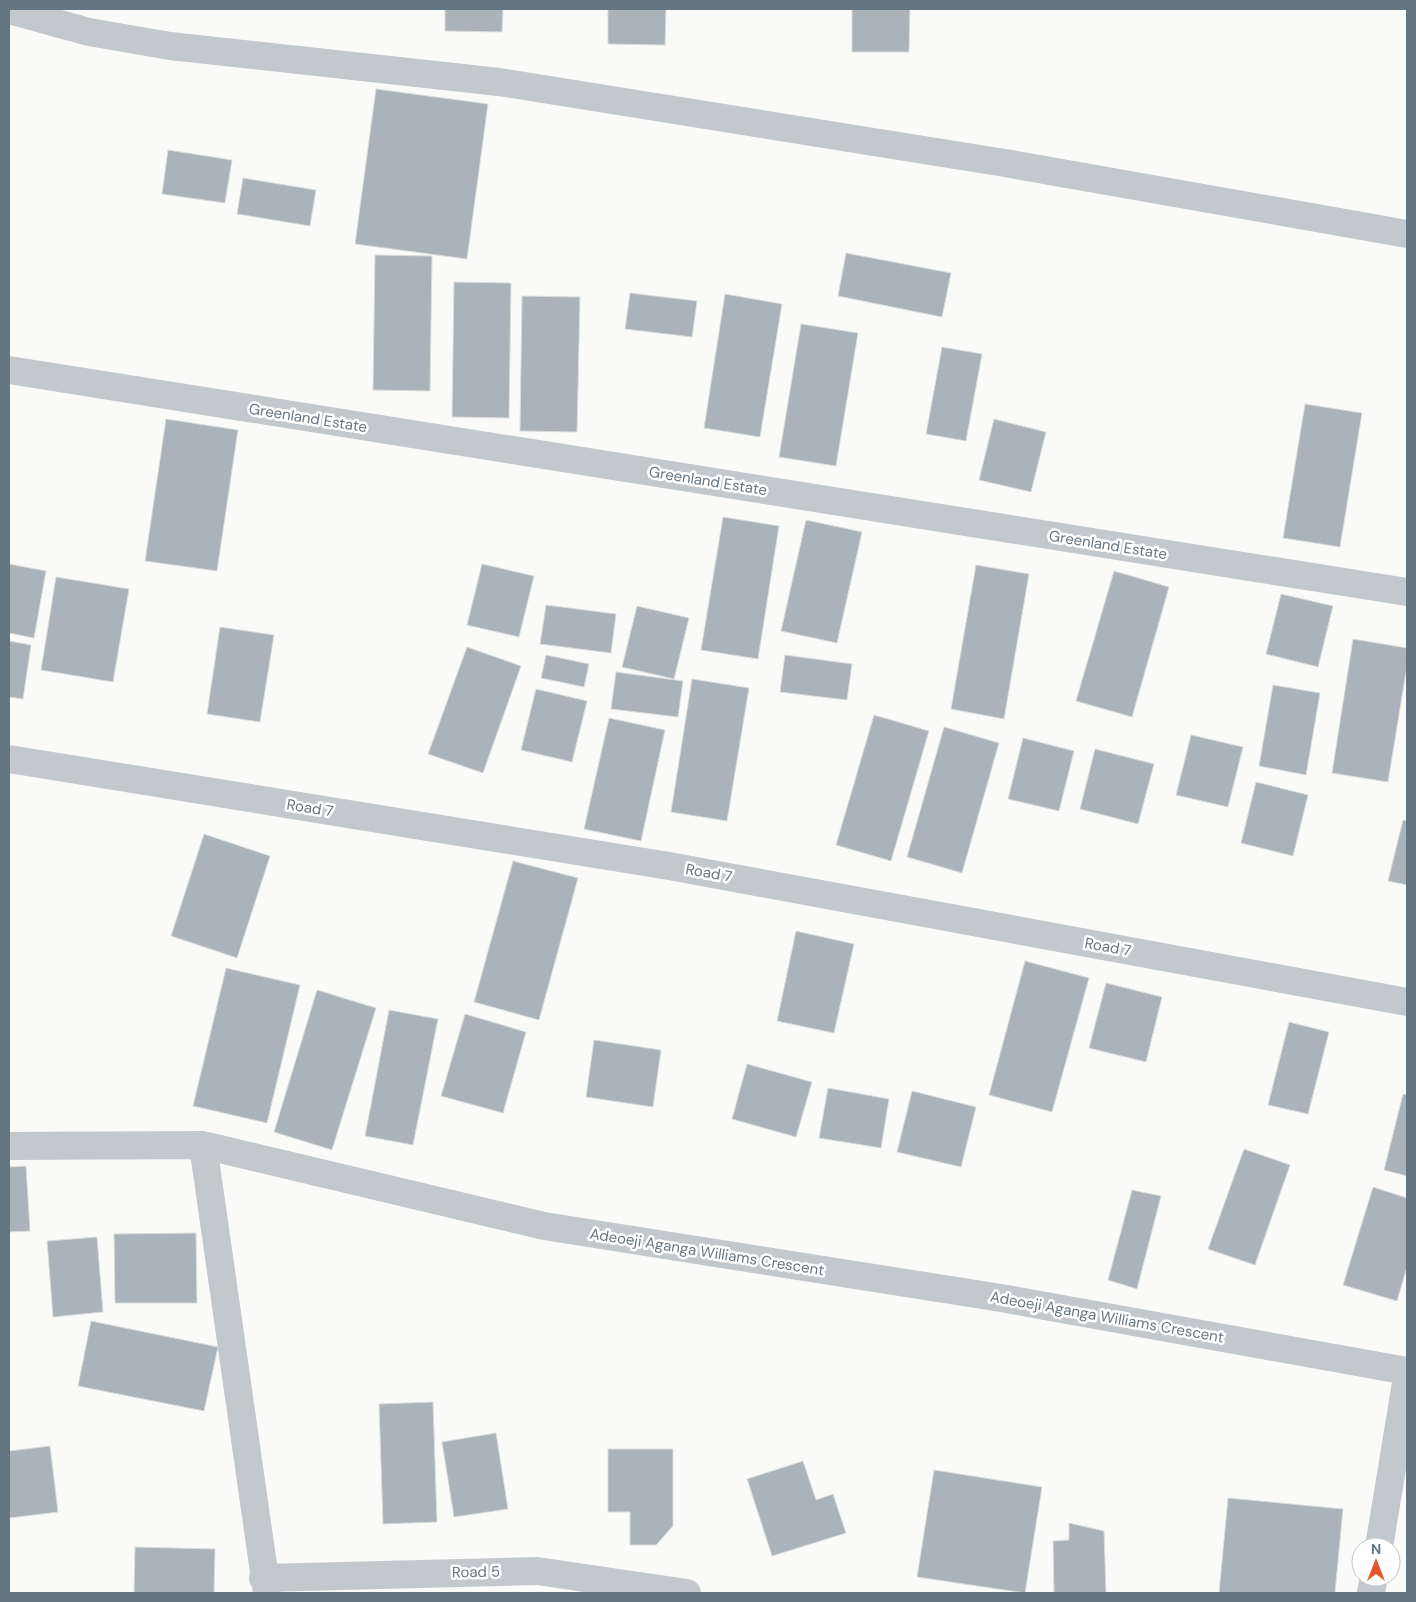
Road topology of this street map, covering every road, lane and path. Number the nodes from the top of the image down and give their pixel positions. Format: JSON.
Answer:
{"nodes":[{"id":1,"x":9,"y":10,"type":"edge"},
{"id":2,"x":1407,"y":234,"type":"edge"},
{"id":3,"x":9,"y":370,"type":"edge"},
{"id":4,"x":1407,"y":592,"type":"edge"},
{"id":5,"x":9,"y":759,"type":"edge"},
{"id":6,"x":1407,"y":1002,"type":"edge"},
{"id":7,"x":203,"y":1145,"type":"junction"},
{"id":8,"x":9,"y":1146,"type":"edge"},
{"id":9,"x":1407,"y":1371,"type":"edge"},
{"id":10,"x":1407,"y":1378,"type":"edge"},
{"id":11,"x":1381,"y":1537,"type":"edge"},
{"id":12,"x":265,"y":1586,"type":"edge"},
{"id":13,"x":687,"y":1593,"type":"edge"}],
"edges":[{"from":1,"to":2,"type":"street"},
{"from":3,"to":4,"type":"street","name":"Greenland Estate"},
{"from":5,"to":6,"type":"street","name":"Road 7"},
{"from":7,"to":8,"type":"street","name":"Adeoeji Aganga Williams Crescent"},
{"from":7,"to":9,"type":"street","name":"Adeoeji Aganga Williams Crescent"},
{"from":7,"to":12,"type":"street"},
{"from":10,"to":11,"type":"street"},
{"from":12,"to":13,"type":"street","name":"Road 5"}]}
